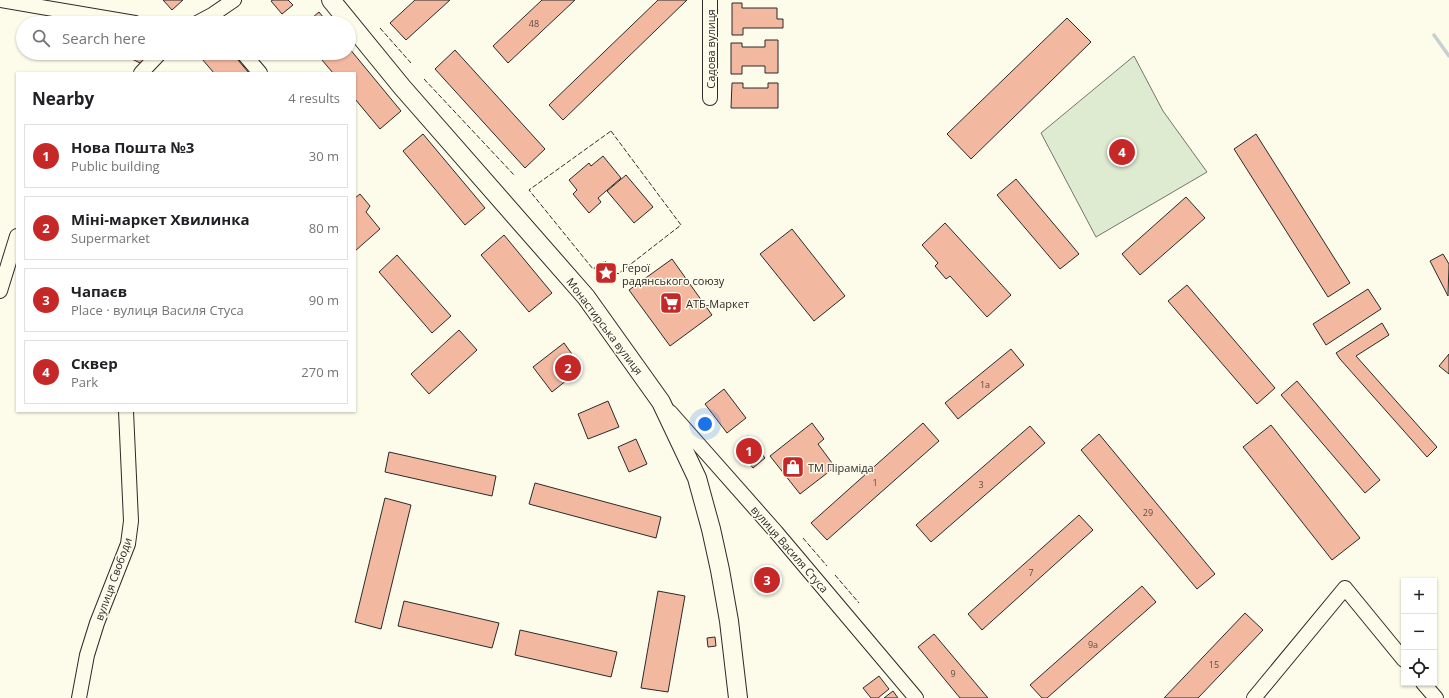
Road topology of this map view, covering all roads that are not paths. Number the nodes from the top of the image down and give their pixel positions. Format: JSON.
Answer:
{"nodes":[{"id":1,"x":0,"y":0,"type":"edge"},
{"id":2,"x":234,"y":0,"type":"edge"},
{"id":3,"x":331,"y":0,"type":"edge"},
{"id":4,"x":710,"y":0,"type":"edge"},
{"id":5,"x":94,"y":16,"type":"edge"},
{"id":6,"x":219,"y":16,"type":"edge"},
{"id":7,"x":344,"y":16,"type":"edge"},
{"id":8,"x":356,"y":31,"type":"edge"},
{"id":9,"x":153,"y":60,"type":"edge"},
{"id":10,"x":249,"y":60,"type":"edge"},
{"id":11,"x":142,"y":72,"type":"edge"},
{"id":12,"x":259,"y":72,"type":"edge"},
{"id":13,"x":710,"y":98,"type":"dead end"},
{"id":14,"x":16,"y":239,"type":"edge"},
{"id":15,"x":0,"y":291,"type":"edge"},
{"id":16,"x":661,"y":402,"type":"junction"},
{"id":17,"x":126,"y":412,"type":"edge"},
{"id":18,"x":1401,"y":656,"type":"edge"},
{"id":19,"x":736,"y":674,"type":"junction"},
{"id":20,"x":1426,"y":686,"type":"edge"},
{"id":21,"x":79,"y":698,"type":"edge"},
{"id":22,"x":731,"y":698,"type":"edge"},
{"id":23,"x":738,"y":698,"type":"edge"},
{"id":24,"x":916,"y":698,"type":"edge"},
{"id":25,"x":1254,"y":698,"type":"edge"},
{"id":26,"x":1436,"y":698,"type":"edge"}],
"edges":[{"from":1,"to":5,"type":"street"},
{"from":2,"to":6,"type":"street"},
{"from":3,"to":7,"type":"main road","name":"Монастирська вулиця"},
{"from":4,"to":13,"type":"street","name":"Садова вулиця"},
{"from":8,"to":16,"type":"main road","name":"Монастирська вулиця"},
{"from":9,"to":11,"type":"street"},
{"from":10,"to":12,"type":"street"},
{"from":14,"to":15,"type":"street"},
{"from":16,"to":19,"type":"main road","name":"Монастирська вулиця"},
{"from":16,"to":24,"type":"street","name":"вулиця Василя Стуса"},
{"from":17,"to":21,"type":"street","name":"вулиця Свободи"},
{"from":18,"to":25,"type":"street"},
{"from":19,"to":22,"type":"street"},
{"from":19,"to":23,"type":"main road","name":"Монастирська вулиця"},
{"from":20,"to":26,"type":"street"}]}
